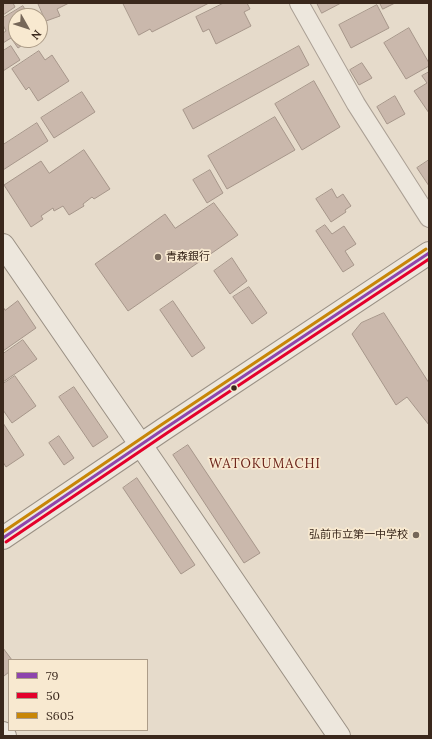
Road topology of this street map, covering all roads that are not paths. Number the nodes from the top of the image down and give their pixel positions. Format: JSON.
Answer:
{"nodes":[{"id":1,"x":299,"y":3,"type":"edge"},
{"id":2,"x":429,"y":218,"type":"edge"},
{"id":3,"x":3,"y":245,"type":"edge"},
{"id":4,"x":429,"y":253,"type":"edge"},
{"id":5,"x":141,"y":445,"type":"junction"},
{"id":6,"x":3,"y":538,"type":"edge"},
{"id":7,"x":3,"y":733,"type":"edge"},
{"id":8,"x":4,"y":736,"type":"edge"},
{"id":9,"x":339,"y":736,"type":"edge"}],
"edges":[{"from":1,"to":2,"type":"street"},
{"from":3,"to":5,"type":"street"},
{"from":4,"to":5,"type":"street"},
{"from":5,"to":6,"type":"street"},
{"from":5,"to":9,"type":"street"},
{"from":7,"to":8,"type":"street"}]}
